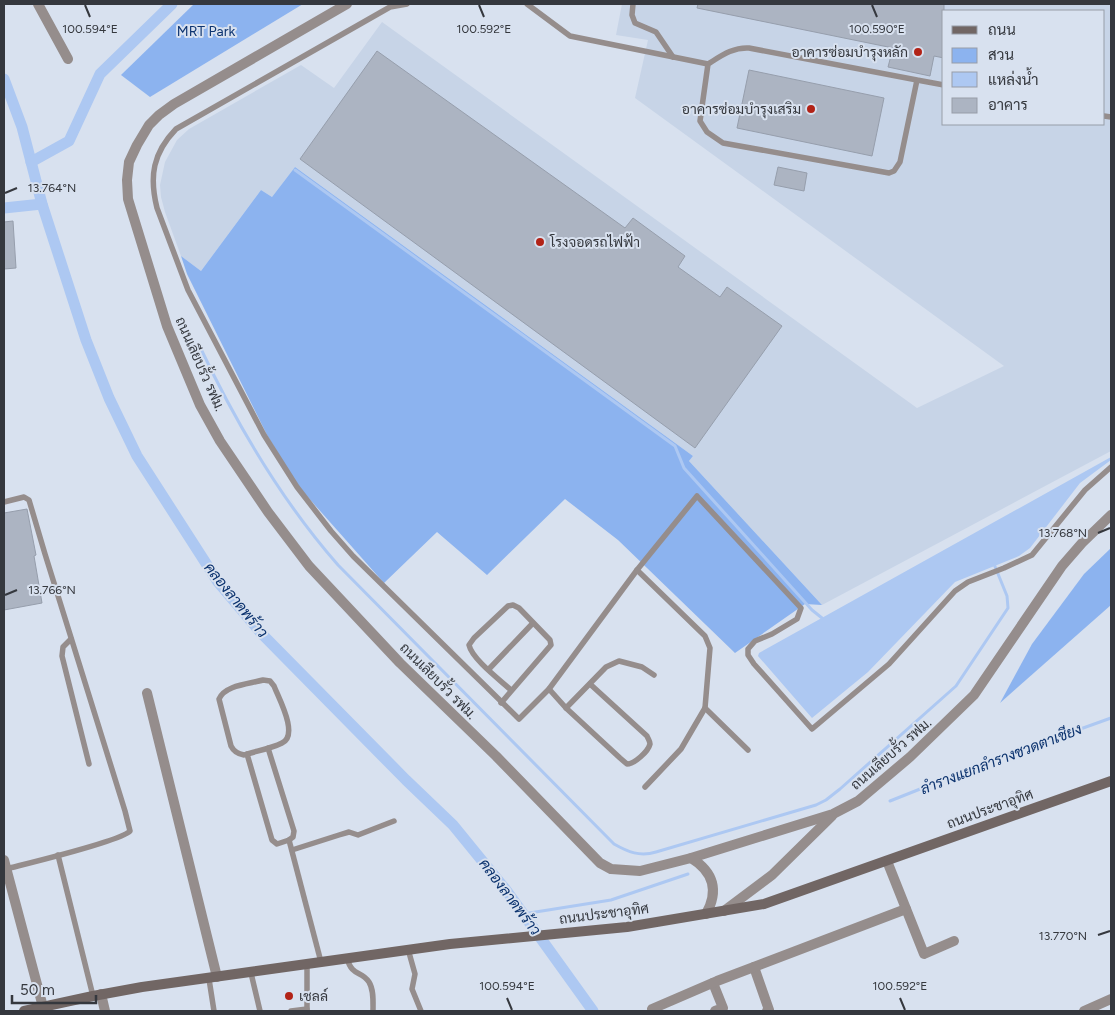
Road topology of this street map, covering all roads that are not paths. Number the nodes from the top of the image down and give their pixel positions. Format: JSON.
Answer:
{"nodes":[{"id":1,"x":38,"y":4,"type":"edge"},
{"id":2,"x":347,"y":4,"type":"edge"},
{"id":3,"x":407,"y":4,"type":"edge"},
{"id":4,"x":527,"y":4,"type":"edge"},
{"id":5,"x":633,"y":4,"type":"edge"},
{"id":6,"x":673,"y":57,"type":"junction"},
{"id":7,"x":68,"y":60,"type":"dead end"},
{"id":8,"x":708,"y":64,"type":"junction"},
{"id":9,"x":917,"y":80,"type":"junction"},
{"id":10,"x":942,"y":85,"type":"edge"},
{"id":11,"x":1111,"y":466,"type":"edge"},
{"id":12,"x":4,"y":502,"type":"edge"},
{"id":13,"x":1111,"y":515,"type":"edge"},
{"id":14,"x":637,"y":570,"type":"junction"},
{"id":15,"x":533,"y":623,"type":"junction"},
{"id":16,"x":71,"y":638,"type":"junction"},
{"id":17,"x":489,"y":669,"type":"junction"},
{"id":18,"x":654,"y":675,"type":"dead end"},
{"id":19,"x":590,"y":684,"type":"junction"},
{"id":20,"x":549,"y":689,"type":"junction"},
{"id":21,"x":511,"y":690,"type":"junction"},
{"id":22,"x":147,"y":693,"type":"dead end"},
{"id":23,"x":501,"y":703,"type":"junction"},
{"id":24,"x":566,"y":708,"type":"junction"},
{"id":25,"x":705,"y":708,"type":"junction"},
{"id":26,"x":268,"y":748,"type":"junction"},
{"id":27,"x":748,"y":750,"type":"dead end"},
{"id":28,"x":247,"y":754,"type":"junction"},
{"id":29,"x":90,"y":764,"type":"dead end"},
{"id":30,"x":1111,"y":782,"type":"edge"},
{"id":31,"x":645,"y":787,"type":"dead end"},
{"id":32,"x":833,"y":814,"type":"junction"},
{"id":33,"x":394,"y":821,"type":"dead end"},
{"id":34,"x":289,"y":840,"type":"junction"},
{"id":35,"x":292,"y":850,"type":"junction"},
{"id":36,"x":58,"y":855,"type":"junction"},
{"id":37,"x":691,"y":858,"type":"junction"},
{"id":38,"x":887,"y":861,"type":"junction"},
{"id":39,"x":5,"y":864,"type":"edge"},
{"id":40,"x":906,"y":909,"type":"junction"},
{"id":41,"x":724,"y":911,"type":"junction"},
{"id":42,"x":706,"y":914,"type":"junction"},
{"id":43,"x":954,"y":941,"type":"dead end"},
{"id":44,"x":408,"y":949,"type":"junction"},
{"id":45,"x":347,"y":958,"type":"junction"},
{"id":46,"x":322,"y":962,"type":"junction"},
{"id":47,"x":307,"y":964,"type":"junction"},
{"id":48,"x":754,"y":967,"type":"junction"},
{"id":49,"x":250,"y":973,"type":"junction"},
{"id":50,"x":213,"y":978,"type":"junction"},
{"id":51,"x":715,"y":982,"type":"junction"},
{"id":52,"x":96,"y":995,"type":"junction"},
{"id":53,"x":1111,"y":1000,"type":"edge"},
{"id":54,"x":67,"y":1006,"type":"edge"},
{"id":55,"x":43,"y":1007,"type":"junction"},
{"id":56,"x":307,"y":1010,"type":"edge"},
{"id":57,"x":24,"y":1011,"type":"edge"},
{"id":58,"x":105,"y":1011,"type":"edge"},
{"id":59,"x":214,"y":1011,"type":"edge"},
{"id":60,"x":260,"y":1011,"type":"edge"},
{"id":61,"x":291,"y":1011,"type":"edge"},
{"id":62,"x":373,"y":1011,"type":"edge"},
{"id":63,"x":421,"y":1011,"type":"edge"},
{"id":64,"x":653,"y":1011,"type":"edge"},
{"id":65,"x":715,"y":1011,"type":"edge"},
{"id":66,"x":730,"y":1011,"type":"edge"},
{"id":67,"x":767,"y":1011,"type":"edge"},
{"id":68,"x":1084,"y":1011,"type":"edge"}],
"edges":[{"from":1,"to":7,"type":"street"},
{"from":2,"to":37,"type":"street","name":"ถนนเลียบรั้ว รฟม."},
{"from":3,"to":23,"type":"lane"},
{"from":4,"to":6,"type":"lane"},
{"from":5,"to":6,"type":"lane"},
{"from":6,"to":8,"type":"lane"},
{"from":8,"to":9,"type":"lane"},
{"from":8,"to":9,"type":"lane"},
{"from":9,"to":10,"type":"lane"},
{"from":11,"to":14,"type":"lane"},
{"from":12,"to":16,"type":"lane"},
{"from":13,"to":32,"type":"street","name":"ถนนเลียบรั้ว รฟม."},
{"from":14,"to":20,"type":"lane"},
{"from":14,"to":25,"type":"lane"},
{"from":15,"to":17,"type":"lane"},
{"from":15,"to":17,"type":"lane"},
{"from":15,"to":21,"type":"lane"},
{"from":16,"to":29,"type":"lane"},
{"from":16,"to":36,"type":"lane"},
{"from":17,"to":21,"type":"lane"},
{"from":18,"to":19,"type":"lane"},
{"from":19,"to":24,"type":"lane"},
{"from":19,"to":24,"type":"lane"},
{"from":20,"to":23,"type":"lane"},
{"from":20,"to":24,"type":"lane"},
{"from":21,"to":23,"type":"lane"},
{"from":22,"to":50,"type":"street"},
{"from":25,"to":27,"type":"lane"},
{"from":25,"to":31,"type":"lane"},
{"from":26,"to":28,"type":"lane"},
{"from":26,"to":28,"type":"lane"},
{"from":26,"to":34,"type":"lane"},
{"from":28,"to":34,"type":"lane"},
{"from":30,"to":38,"type":"main road","name":"ถนนประชาอุทิศ"},
{"from":32,"to":37,"type":"street","name":"ถนนเลียบรั้ว รฟม."},
{"from":32,"to":41,"type":"street"},
{"from":33,"to":35,"type":"lane"},
{"from":34,"to":35,"type":"lane"},
{"from":35,"to":46,"type":"lane"},
{"from":36,"to":39,"type":"lane"},
{"from":36,"to":52,"type":"lane"},
{"from":37,"to":42,"type":"street"},
{"from":38,"to":40,"type":"street"},
{"from":38,"to":41,"type":"main road","name":"ถนนประชาอุทิศ"},
{"from":39,"to":55,"type":"street"},
{"from":40,"to":43,"type":"street"},
{"from":40,"to":48,"type":"street"},
{"from":41,"to":42,"type":"main road","name":"ถนนประชาอุทิศ"},
{"from":42,"to":44,"type":"main road","name":"ถนนประชาอุทิศ"},
{"from":44,"to":45,"type":"main road","name":"ถนนประชาอุทิศ"},
{"from":44,"to":63,"type":"lane"},
{"from":45,"to":46,"type":"main road","name":"ถนนประชาอุทิศ"},
{"from":45,"to":62,"type":"lane"},
{"from":46,"to":47,"type":"main road","name":"ถนนประชาอุทิศ"},
{"from":47,"to":49,"type":"main road","name":"ถนนประชาอุทิศ"},
{"from":47,"to":56,"type":"lane"},
{"from":48,"to":51,"type":"street"},
{"from":48,"to":67,"type":"street"},
{"from":49,"to":50,"type":"main road","name":"ถนนประชาอุทิศ"},
{"from":49,"to":60,"type":"lane"},
{"from":50,"to":52,"type":"main road","name":"ถนนประชาอุทิศ"},
{"from":50,"to":59,"type":"lane"},
{"from":51,"to":64,"type":"street"},
{"from":51,"to":65,"type":"street"},
{"from":51,"to":66,"type":"street"},
{"from":52,"to":54,"type":"main road","name":"ถนนประชาอุทิศ"},
{"from":52,"to":58,"type":"street"},
{"from":53,"to":68,"type":"street"},
{"from":54,"to":55,"type":"main road","name":"ถนนประชาอุทิศ"},
{"from":55,"to":57,"type":"main road","name":"ถนนประชาอุทิศ"},
{"from":56,"to":61,"type":"lane"}]}
